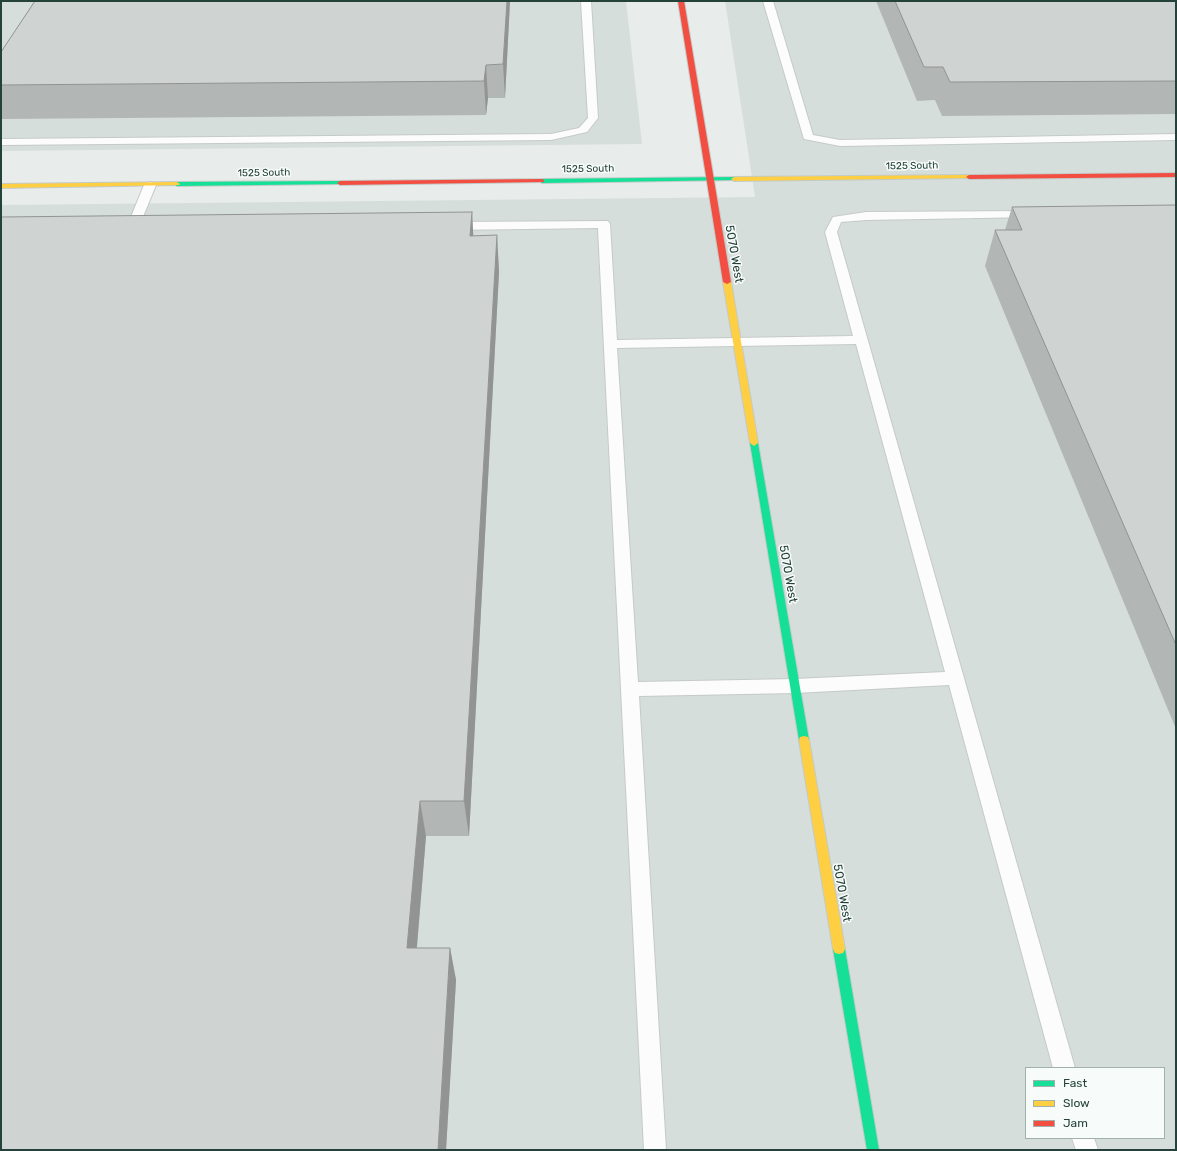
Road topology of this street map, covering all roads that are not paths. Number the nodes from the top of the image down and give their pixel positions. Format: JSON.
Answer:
{"nodes":[{"id":1,"x":586,"y":1,"type":"edge"},
{"id":2,"x":681,"y":1,"type":"edge"},
{"id":3,"x":768,"y":1,"type":"edge"},
{"id":4,"x":1176,"y":137,"type":"edge"},
{"id":5,"x":1,"y":142,"type":"edge"},
{"id":6,"x":1176,"y":175,"type":"edge"},
{"id":7,"x":709,"y":178,"type":"junction"},
{"id":8,"x":150,"y":185,"type":"junction"},
{"id":9,"x":1,"y":186,"type":"edge"},
{"id":10,"x":1049,"y":215,"type":"edge"},
{"id":11,"x":436,"y":226,"type":"edge"},
{"id":12,"x":132,"y":229,"type":"junction"},
{"id":13,"x":148,"y":229,"type":"edge"},
{"id":14,"x":117,"y":230,"type":"edge"},
{"id":15,"x":861,"y":340,"type":"junction"},
{"id":16,"x":736,"y":342,"type":"junction"},
{"id":17,"x":611,"y":344,"type":"junction"},
{"id":18,"x":955,"y":678,"type":"junction"},
{"id":19,"x":795,"y":686,"type":"junction"},
{"id":20,"x":630,"y":689,"type":"junction"},
{"id":21,"x":1064,"y":1067,"type":"edge"},
{"id":22,"x":1083,"y":1139,"type":"edge"},
{"id":23,"x":655,"y":1150,"type":"edge"},
{"id":24,"x":873,"y":1150,"type":"edge"},
{"id":25,"x":1086,"y":1150,"type":"edge"}],
"edges":[{"from":1,"to":5,"type":"lane"},
{"from":2,"to":7,"type":"street","name":"5070 West"},
{"from":3,"to":4,"type":"lane"},
{"from":6,"to":7,"type":"street","name":"1525 South"},
{"from":7,"to":8,"type":"street","name":"1525 South"},
{"from":7,"to":16,"type":"street","name":"5070 West"},
{"from":8,"to":9,"type":"street","name":"1525 South"},
{"from":8,"to":12,"type":"lane"},
{"from":10,"to":15,"type":"lane"},
{"from":11,"to":17,"type":"lane"},
{"from":12,"to":13,"type":"lane"},
{"from":12,"to":14,"type":"lane"},
{"from":15,"to":16,"type":"lane"},
{"from":15,"to":18,"type":"lane"},
{"from":16,"to":17,"type":"lane"},
{"from":16,"to":19,"type":"street","name":"5070 West"},
{"from":17,"to":20,"type":"lane"},
{"from":18,"to":19,"type":"lane"},
{"from":18,"to":21,"type":"lane"},
{"from":19,"to":20,"type":"lane"},
{"from":19,"to":24,"type":"street","name":"5070 West"},
{"from":20,"to":23,"type":"lane"},
{"from":22,"to":25,"type":"lane"}]}
